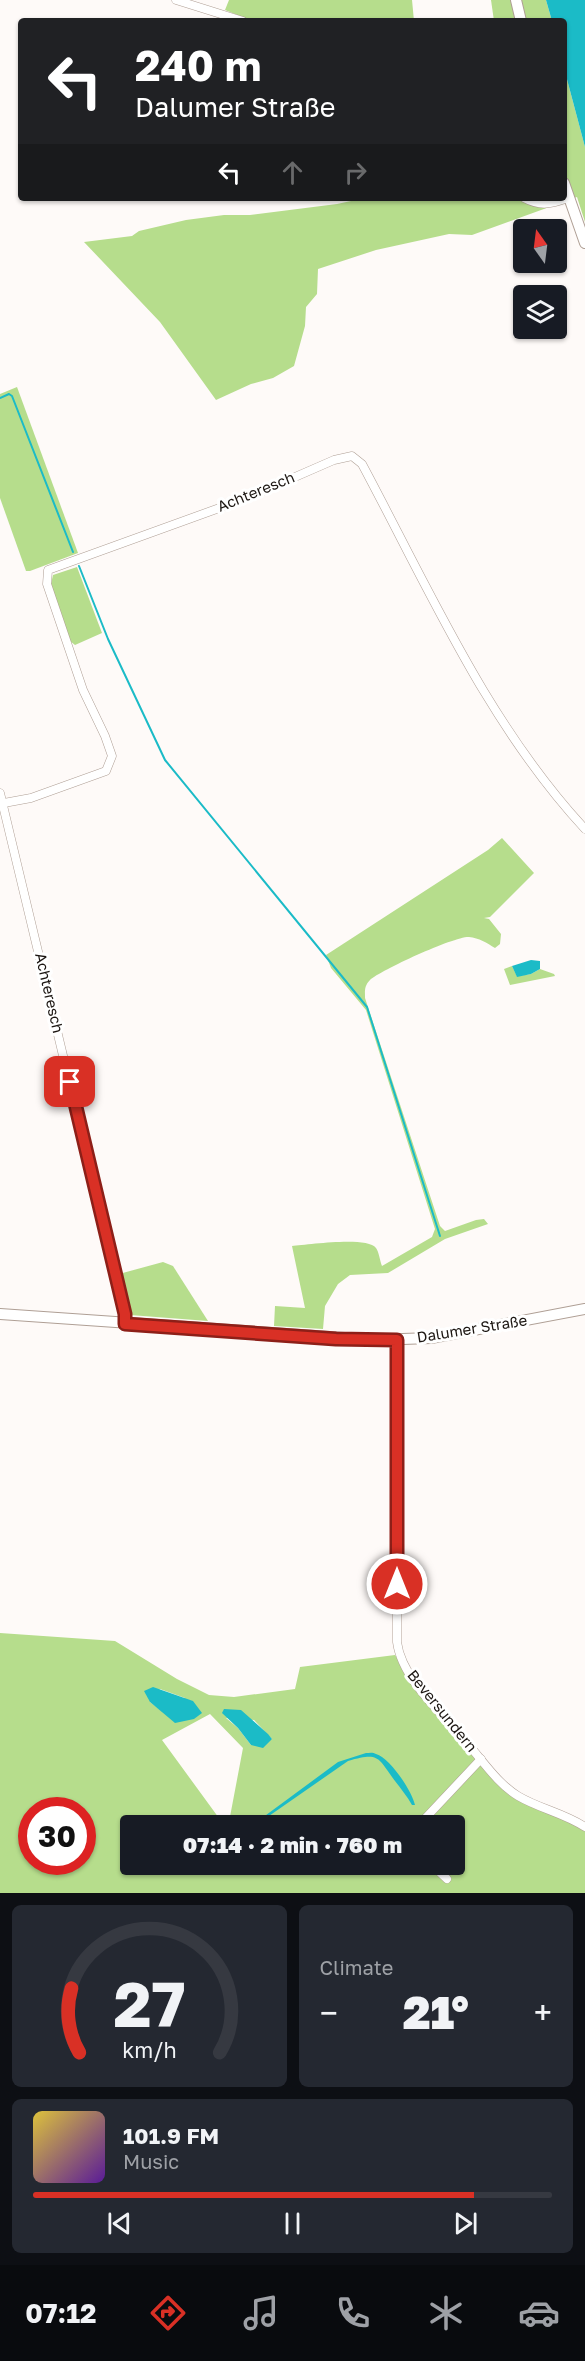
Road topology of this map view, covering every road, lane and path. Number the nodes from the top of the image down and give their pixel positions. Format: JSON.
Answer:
{"nodes":[{"id":1,"x":176,"y":0,"type":"edge"},
{"id":2,"x":516,"y":0,"type":"edge"},
{"id":3,"x":233,"y":18,"type":"edge"},
{"id":4,"x":520,"y":18,"type":"edge"},
{"id":5,"x":567,"y":194,"type":"edge"},
{"id":6,"x":568,"y":198,"type":"joint"},
{"id":7,"x":529,"y":201,"type":"edge"},
{"id":8,"x":558,"y":201,"type":"edge"},
{"id":9,"x":585,"y":243,"type":"edge"},
{"id":10,"x":0,"y":793,"type":"edge"},
{"id":11,"x":4,"y":803,"type":"junction"},
{"id":12,"x":585,"y":829,"type":"edge"},
{"id":13,"x":585,"y":1309,"type":"edge"},
{"id":14,"x":0,"y":1314,"type":"edge"},
{"id":15,"x":125,"y":1324,"type":"junction"},
{"id":16,"x":397,"y":1340,"type":"junction"},
{"id":17,"x":481,"y":1759,"type":"junction"},
{"id":18,"x":428,"y":1815,"type":"edge"},
{"id":19,"x":585,"y":1827,"type":"edge"},
{"id":20,"x":442,"y":1875,"type":"edge"},
{"id":21,"x":447,"y":1879,"type":"dead end"}],
"edges":[{"from":1,"to":3,"type":"street"},
{"from":2,"to":4,"type":"main road"},
{"from":5,"to":6,"type":"main road"},
{"from":6,"to":9,"type":"main road"},
{"from":7,"to":8,"type":"street"},
{"from":10,"to":11,"type":"street","name":"Achteresch"},
{"from":11,"to":12,"type":"street","name":"Achteresch"},
{"from":11,"to":15,"type":"street","name":"Achteresch"},
{"from":13,"to":16,"type":"main road","name":"Dalumer Straße"},
{"from":14,"to":15,"type":"main road","name":"Dalumer Straße"},
{"from":15,"to":16,"type":"main road","name":"Dalumer Straße"},
{"from":16,"to":17,"type":"street","name":"Beversundern"},
{"from":17,"to":18,"type":"street","name":"Beversundern"},
{"from":17,"to":19,"type":"street","name":"Beversundern"},
{"from":20,"to":21,"type":"street"}]}
